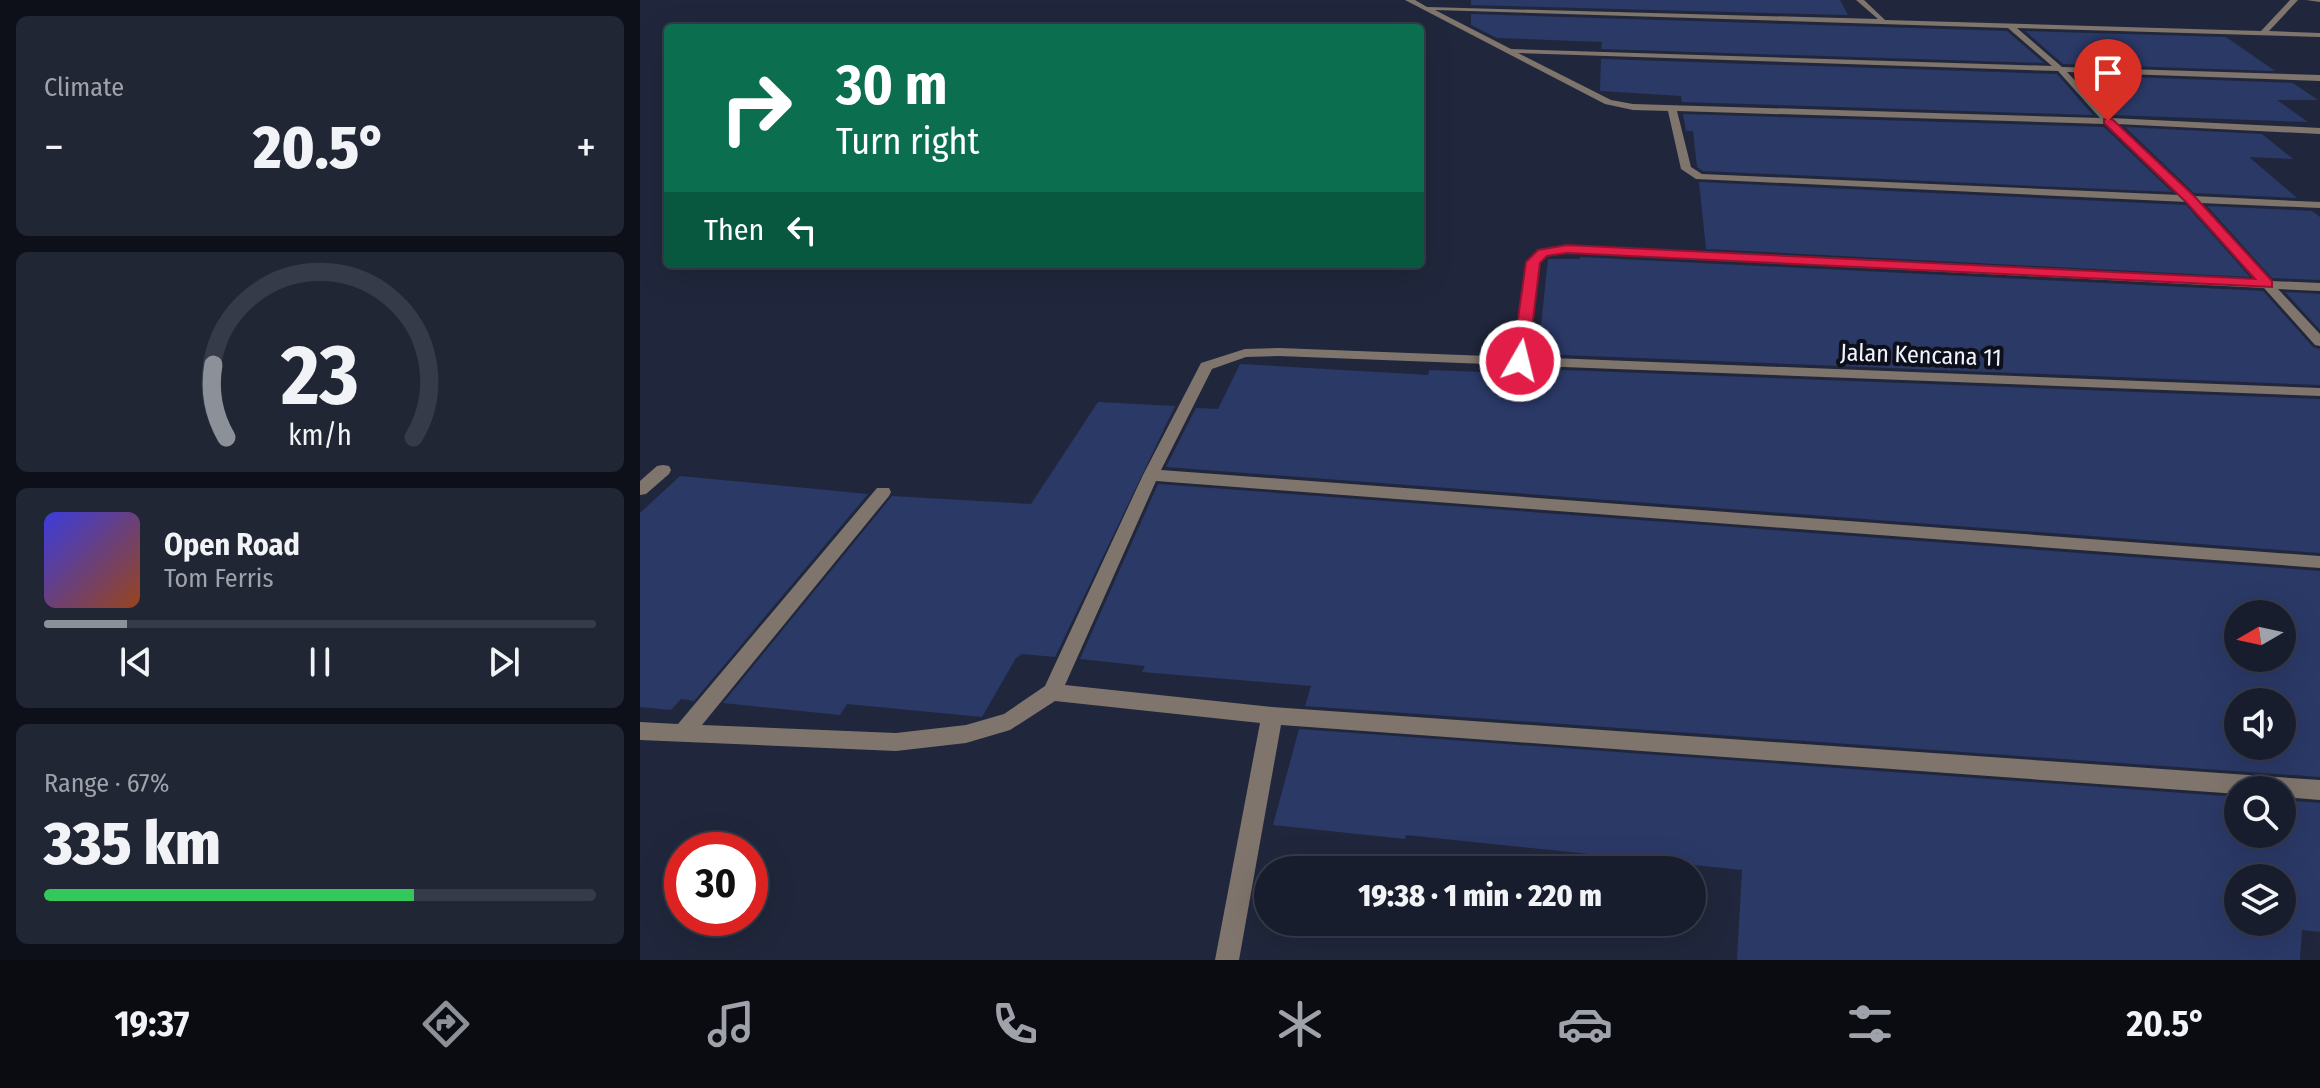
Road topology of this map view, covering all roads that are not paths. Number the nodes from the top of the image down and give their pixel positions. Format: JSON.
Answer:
{"nodes":[{"id":1,"x":1409,"y":0,"type":"edge"},
{"id":2,"x":1860,"y":0,"type":"edge"},
{"id":3,"x":2294,"y":0,"type":"edge"},
{"id":4,"x":2310,"y":0,"type":"edge"},
{"id":5,"x":2320,"y":0,"type":"edge"},
{"id":6,"x":1426,"y":8,"type":"junction"},
{"id":7,"x":1882,"y":19,"type":"junction"},
{"id":8,"x":2008,"y":24,"type":"junction"},
{"id":9,"x":2263,"y":33,"type":"junction"},
{"id":10,"x":2320,"y":35,"type":"edge"},
{"id":11,"x":1508,"y":50,"type":"junction"},
{"id":12,"x":2061,"y":70,"type":"junction"},
{"id":13,"x":2320,"y":78,"type":"edge"},
{"id":14,"x":1672,"y":108,"type":"junction"},
{"id":15,"x":2108,"y":121,"type":"junction"},
{"id":16,"x":2320,"y":131,"type":"edge"},
{"id":17,"x":2191,"y":200,"type":"junction"},
{"id":18,"x":2320,"y":205,"type":"edge"},
{"id":19,"x":2267,"y":284,"type":"junction"},
{"id":20,"x":2320,"y":287,"type":"edge"},
{"id":21,"x":2320,"y":342,"type":"edge"},
{"id":22,"x":1520,"y":361,"type":"junction"},
{"id":23,"x":2320,"y":392,"type":"edge"},
{"id":24,"x":663,"y":470,"type":"dead end"},
{"id":25,"x":1151,"y":475,"type":"junction"},
{"id":26,"x":640,"y":490,"type":"edge"},
{"id":27,"x":883,"y":492,"type":"dead end"},
{"id":28,"x":2320,"y":562,"type":"edge"},
{"id":29,"x":1052,"y":692,"type":"junction"},
{"id":30,"x":1272,"y":716,"type":"junction"},
{"id":31,"x":640,"y":731,"type":"edge"},
{"id":32,"x":683,"y":733,"type":"junction"},
{"id":33,"x":2320,"y":790,"type":"edge"},
{"id":34,"x":1227,"y":960,"type":"edge"}],
"edges":[{"from":1,"to":6,"type":"street"},
{"from":2,"to":7,"type":"street"},
{"from":3,"to":9,"type":"street"},
{"from":4,"to":5,"type":"street"},
{"from":6,"to":7,"type":"street"},
{"from":6,"to":11,"type":"street"},
{"from":7,"to":8,"type":"street"},
{"from":8,"to":9,"type":"street"},
{"from":8,"to":12,"type":"street"},
{"from":9,"to":10,"type":"street"},
{"from":11,"to":12,"type":"street"},
{"from":11,"to":14,"type":"street"},
{"from":12,"to":13,"type":"street"},
{"from":12,"to":15,"type":"street"},
{"from":14,"to":15,"type":"street"},
{"from":14,"to":17,"type":"street"},
{"from":15,"to":16,"type":"street"},
{"from":15,"to":17,"type":"street"},
{"from":17,"to":18,"type":"street"},
{"from":17,"to":19,"type":"street"},
{"from":19,"to":20,"type":"street"},
{"from":19,"to":21,"type":"street"},
{"from":19,"to":22,"type":"street"},
{"from":22,"to":23,"type":"street","name":"Jalan Kencana 11"},
{"from":22,"to":25,"type":"street","name":"Jalan Kencana 11"},
{"from":24,"to":26,"type":"street"},
{"from":25,"to":28,"type":"street"},
{"from":25,"to":29,"type":"street","name":"Jalan Kencana 11"},
{"from":27,"to":32,"type":"street"},
{"from":29,"to":30,"type":"street"},
{"from":29,"to":32,"type":"street"},
{"from":30,"to":33,"type":"street"},
{"from":30,"to":34,"type":"street"},
{"from":31,"to":32,"type":"street"}]}
